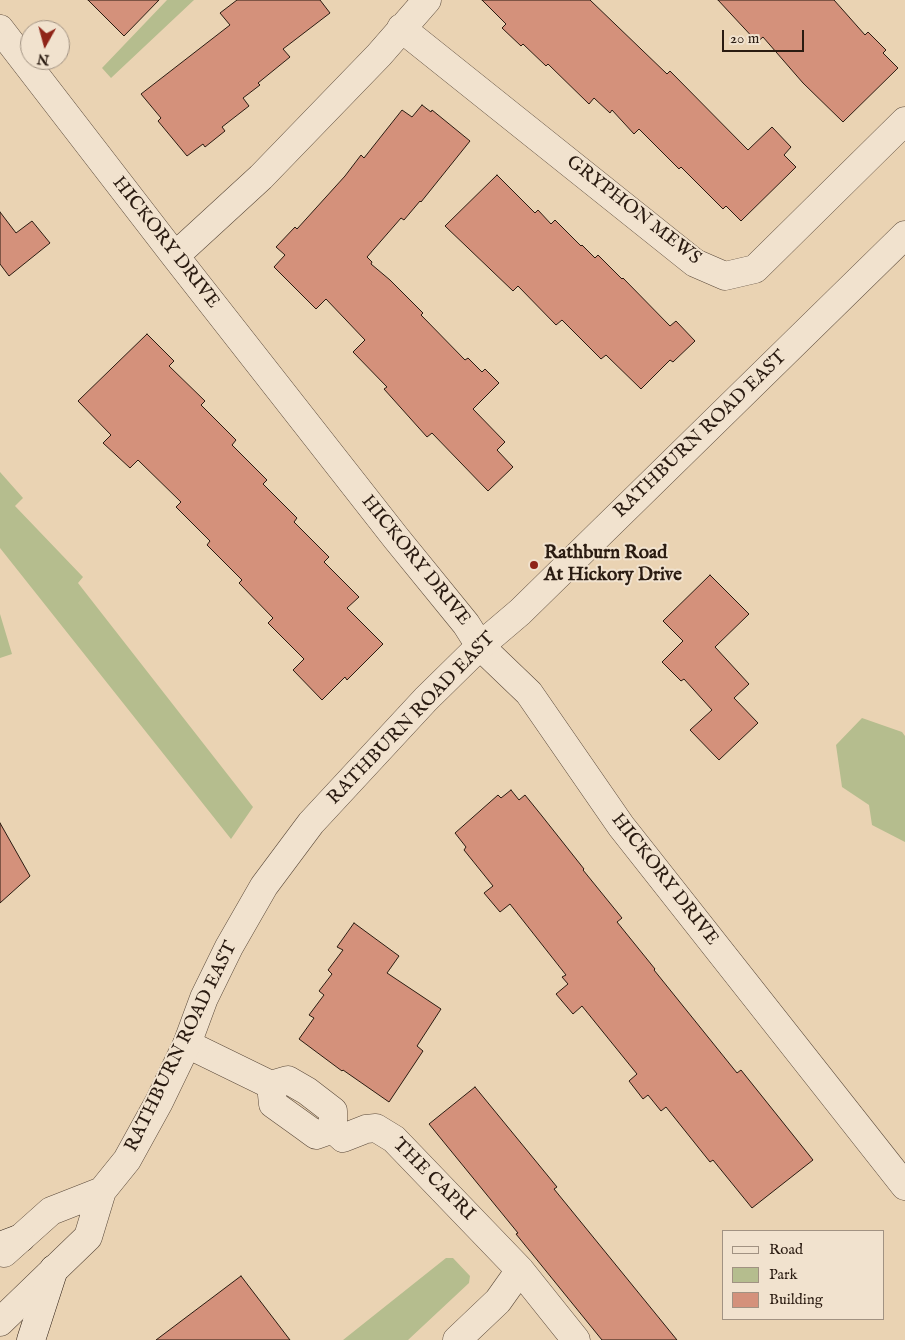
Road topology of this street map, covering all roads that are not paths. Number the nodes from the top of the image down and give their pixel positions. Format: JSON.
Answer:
{"nodes":[{"id":1,"x":427,"y":0,"type":"edge"},
{"id":2,"x":401,"y":28,"type":"junction"},
{"id":3,"x":0,"y":30,"type":"edge"},
{"id":4,"x":905,"y":121,"type":"edge"},
{"id":5,"x":905,"y":235,"type":"edge"},
{"id":6,"x":175,"y":256,"type":"junction"},
{"id":7,"x":480,"y":646,"type":"junction"},
{"id":8,"x":187,"y":1044,"type":"junction"},
{"id":9,"x":905,"y":1186,"type":"edge"},
{"id":10,"x":102,"y":1191,"type":"junction"},
{"id":11,"x":10,"y":1242,"type":"edge"},
{"id":12,"x":0,"y":1257,"type":"edge"},
{"id":13,"x":54,"y":1269,"type":"junction"},
{"id":14,"x":520,"y":1270,"type":"junction"},
{"id":15,"x":0,"y":1322,"type":"edge"},
{"id":16,"x":31,"y":1340,"type":"edge"},
{"id":17,"x":456,"y":1340,"type":"edge"},
{"id":18,"x":576,"y":1340,"type":"edge"}],
"edges":[{"from":1,"to":2,"type":"street"},
{"from":2,"to":4,"type":"street","name":"GRYPHON MEWS"},
{"from":2,"to":6,"type":"street"},
{"from":3,"to":6,"type":"street","name":"HICKORY DRIVE"},
{"from":5,"to":7,"type":"street","name":"RATHBURN ROAD EAST"},
{"from":6,"to":7,"type":"street","name":"HICKORY DRIVE"},
{"from":7,"to":8,"type":"street","name":"RATHBURN ROAD EAST"},
{"from":7,"to":9,"type":"street","name":"HICKORY DRIVE"},
{"from":8,"to":10,"type":"street","name":"RATHBURN ROAD EAST"},
{"from":8,"to":14,"type":"street","name":"THE CAPRI"},
{"from":10,"to":11,"type":"street","name":"RATHBURN ROAD EAST"},
{"from":10,"to":13,"type":"street","name":"RATHBURN ROAD EAST"},
{"from":11,"to":12,"type":"street","name":"RATHBURN ROAD EAST"},
{"from":13,"to":15,"type":"street","name":"RATHBURN ROAD EAST"},
{"from":13,"to":16,"type":"street"},
{"from":14,"to":17,"type":"street"},
{"from":14,"to":18,"type":"street","name":"THE CAPRI"}]}
